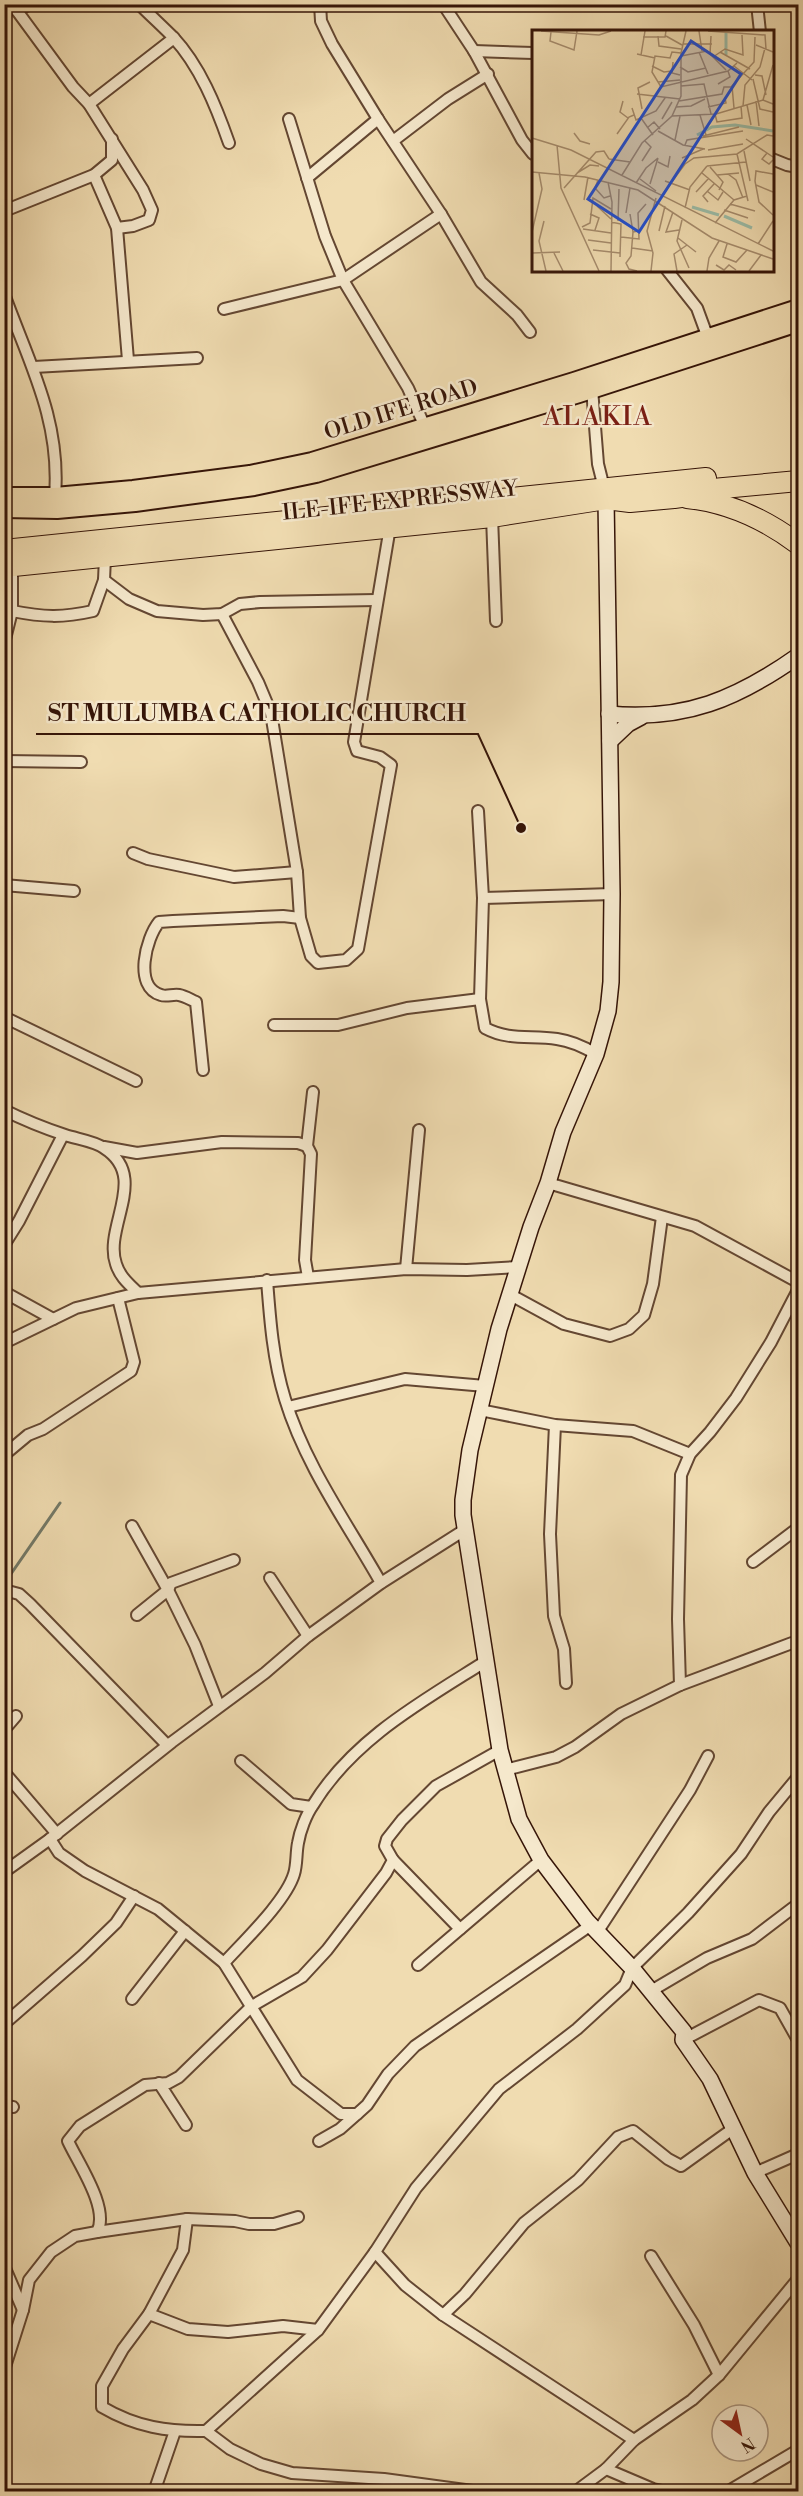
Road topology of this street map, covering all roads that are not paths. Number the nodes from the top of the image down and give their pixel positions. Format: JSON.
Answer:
{"nodes":[{"id":1,"x":31,"y":4,"type":"edge"},
{"id":2,"x":139,"y":4,"type":"edge"},
{"id":3,"x":320,"y":4,"type":"edge"},
{"id":4,"x":442,"y":4,"type":"edge"},
{"id":5,"x":757,"y":4,"type":"edge"},
{"id":6,"x":14,"y":7,"type":"edge"},
{"id":7,"x":760,"y":30,"type":"edge"},
{"id":8,"x":174,"y":38,"type":"junction"},
{"id":9,"x":474,"y":51,"type":"junction"},
{"id":10,"x":532,"y":52,"type":"edge"},
{"id":11,"x":488,"y":74,"type":"junction"},
{"id":12,"x":89,"y":104,"type":"junction"},
{"id":13,"x":289,"y":119,"type":"dead end"},
{"id":14,"x":378,"y":119,"type":"junction"},
{"id":15,"x":112,"y":139,"type":"junction"},
{"id":16,"x":393,"y":141,"type":"junction"},
{"id":17,"x":229,"y":143,"type":"dead end"},
{"id":18,"x":532,"y":152,"type":"edge"},
{"id":19,"x":773,"y":160,"type":"edge"},
{"id":20,"x":798,"y":166,"type":"edge"},
{"id":21,"x":94,"y":175,"type":"junction"},
{"id":22,"x":307,"y":178,"type":"junction"},
{"id":23,"x":4,"y":211,"type":"edge"},
{"id":24,"x":441,"y":214,"type":"junction"},
{"id":25,"x":117,"y":228,"type":"junction"},
{"id":26,"x":669,"y":272,"type":"edge"},
{"id":27,"x":343,"y":280,"type":"junction"},
{"id":28,"x":4,"y":294,"type":"edge"},
{"id":29,"x":798,"y":308,"type":"edge"},
{"id":30,"x":224,"y":309,"type":"dead end"},
{"id":31,"x":798,"y":323,"type":"edge"},
{"id":32,"x":530,"y":332,"type":"dead end"},
{"id":33,"x":708,"y":338,"type":"junction"},
{"id":34,"x":197,"y":357,"type":"dead end"},
{"id":35,"x":128,"y":360,"type":"junction"},
{"id":36,"x":34,"y":367,"type":"junction"},
{"id":37,"x":592,"y":389,"type":"junction"},
{"id":38,"x":555,"y":393,"type":"junction"},
{"id":39,"x":425,"y":426,"type":"junction"},
{"id":40,"x":798,"y":468,"type":"edge"},
{"id":41,"x":798,"y":481,"type":"edge"},
{"id":42,"x":605,"y":494,"type":"junction"},
{"id":43,"x":4,"y":496,"type":"edge"},
{"id":44,"x":55,"y":496,"type":"junction"},
{"id":45,"x":681,"y":497,"type":"junction"},
{"id":46,"x":4,"y":510,"type":"edge"},
{"id":47,"x":492,"y":517,"type":"junction"},
{"id":48,"x":390,"y":527,"type":"junction"},
{"id":49,"x":798,"y":544,"type":"edge"},
{"id":50,"x":105,"y":557,"type":"junction"},
{"id":51,"x":7,"y":561,"type":"edge"},
{"id":52,"x":104,"y":580,"type":"junction"},
{"id":53,"x":376,"y":600,"type":"junction"},
{"id":54,"x":12,"y":611,"type":"junction"},
{"id":55,"x":222,"y":614,"type":"junction"},
{"id":56,"x":496,"y":621,"type":"dead end"},
{"id":57,"x":4,"y":643,"type":"edge"},
{"id":58,"x":798,"y":657,"type":"edge"},
{"id":59,"x":609,"y":714,"type":"junction"},
{"id":60,"x":641,"y":717,"type":"junction"},
{"id":61,"x":610,"y":741,"type":"junction"},
{"id":62,"x":4,"y":761,"type":"edge"},
{"id":63,"x":81,"y":762,"type":"dead end"},
{"id":64,"x":478,"y":811,"type":"dead end"},
{"id":65,"x":133,"y":853,"type":"dead end"},
{"id":66,"x":297,"y":872,"type":"junction"},
{"id":67,"x":4,"y":885,"type":"edge"},
{"id":68,"x":74,"y":891,"type":"dead end"},
{"id":69,"x":612,"y":894,"type":"junction"},
{"id":70,"x":483,"y":898,"type":"junction"},
{"id":71,"x":300,"y":918,"type":"junction"},
{"id":72,"x":480,"y":999,"type":"junction"},
{"id":73,"x":4,"y":1017,"type":"edge"},
{"id":74,"x":274,"y":1025,"type":"dead end"},
{"id":75,"x":596,"y":1054,"type":"junction"},
{"id":76,"x":203,"y":1070,"type":"dead end"},
{"id":77,"x":136,"y":1081,"type":"dead end"},
{"id":78,"x":313,"y":1092,"type":"dead end"},
{"id":79,"x":4,"y":1110,"type":"edge"},
{"id":80,"x":419,"y":1130,"type":"dead end"},
{"id":81,"x":63,"y":1135,"type":"junction"},
{"id":82,"x":307,"y":1146,"type":"junction"},
{"id":83,"x":104,"y":1147,"type":"junction"},
{"id":84,"x":137,"y":1153,"type":"junction"},
{"id":85,"x":122,"y":1165,"type":"junction"},
{"id":86,"x":548,"y":1183,"type":"junction"},
{"id":87,"x":662,"y":1217,"type":"junction"},
{"id":88,"x":4,"y":1245,"type":"edge"},
{"id":89,"x":518,"y":1267,"type":"junction"},
{"id":90,"x":406,"y":1269,"type":"junction"},
{"id":91,"x":308,"y":1277,"type":"junction"},
{"id":92,"x":267,"y":1280,"type":"junction"},
{"id":93,"x":798,"y":1282,"type":"edge"},
{"id":94,"x":798,"y":1290,"type":"edge"},
{"id":95,"x":4,"y":1292,"type":"edge"},
{"id":96,"x":138,"y":1293,"type":"junction"},
{"id":97,"x":509,"y":1294,"type":"junction"},
{"id":98,"x":118,"y":1298,"type":"junction"},
{"id":99,"x":53,"y":1319,"type":"junction"},
{"id":100,"x":4,"y":1343,"type":"edge"},
{"id":101,"x":486,"y":1386,"type":"junction"},
{"id":102,"x":288,"y":1407,"type":"junction"},
{"id":103,"x":480,"y":1410,"type":"junction"},
{"id":104,"x":555,"y":1425,"type":"junction"},
{"id":105,"x":690,"y":1454,"type":"junction"},
{"id":106,"x":4,"y":1455,"type":"edge"},
{"id":107,"x":132,"y":1526,"type":"dead end"},
{"id":108,"x":798,"y":1528,"type":"edge"},
{"id":109,"x":465,"y":1529,"type":"junction"},
{"id":110,"x":234,"y":1560,"type":"dead end"},
{"id":111,"x":753,"y":1562,"type":"dead end"},
{"id":112,"x":270,"y":1578,"type":"dead end"},
{"id":113,"x":381,"y":1583,"type":"junction"},
{"id":114,"x":4,"y":1590,"type":"edge"},
{"id":115,"x":168,"y":1590,"type":"junction"},
{"id":116,"x":137,"y":1615,"type":"dead end"},
{"id":117,"x":308,"y":1636,"type":"junction"},
{"id":118,"x":798,"y":1643,"type":"edge"},
{"id":119,"x":486,"y":1661,"type":"junction"},
{"id":120,"x":566,"y":1683,"type":"dead end"},
{"id":121,"x":680,"y":1685,"type":"junction"},
{"id":122,"x":219,"y":1706,"type":"junction"},
{"id":123,"x":16,"y":1716,"type":"dead end"},
{"id":124,"x":4,"y":1730,"type":"edge"},
{"id":125,"x":167,"y":1745,"type":"junction"},
{"id":126,"x":500,"y":1750,"type":"junction"},
{"id":127,"x":708,"y":1756,"type":"dead end"},
{"id":128,"x":241,"y":1761,"type":"dead end"},
{"id":129,"x":505,"y":1770,"type":"junction"},
{"id":130,"x":4,"y":1772,"type":"edge"},
{"id":131,"x":798,"y":1777,"type":"edge"},
{"id":132,"x":311,"y":1807,"type":"junction"},
{"id":133,"x":53,"y":1837,"type":"junction"},
{"id":134,"x":393,"y":1860,"type":"junction"},
{"id":135,"x":541,"y":1860,"type":"junction"},
{"id":136,"x":6,"y":1868,"type":"edge"},
{"id":137,"x":134,"y":1896,"type":"junction"},
{"id":138,"x":798,"y":1904,"type":"edge"},
{"id":139,"x":594,"y":1928,"type":"junction"},
{"id":140,"x":460,"y":1929,"type":"junction"},
{"id":141,"x":184,"y":1931,"type":"junction"},
{"id":142,"x":224,"y":1963,"type":"junction"},
{"id":143,"x":418,"y":1965,"type":"dead end"},
{"id":144,"x":632,"y":1968,"type":"junction"},
{"id":145,"x":651,"y":1991,"type":"junction"},
{"id":146,"x":132,"y":1999,"type":"dead end"},
{"id":147,"x":252,"y":2006,"type":"junction"},
{"id":148,"x":4,"y":2024,"type":"edge"},
{"id":149,"x":798,"y":2035,"type":"edge"},
{"id":150,"x":683,"y":2040,"type":"junction"},
{"id":151,"x":159,"y":2083,"type":"junction"},
{"id":152,"x":357,"y":2114,"type":"junction"},
{"id":153,"x":186,"y":2125,"type":"dead end"},
{"id":154,"x":734,"y":2128,"type":"junction"},
{"id":155,"x":320,"y":2141,"type":"dead end"},
{"id":156,"x":798,"y":2154,"type":"edge"},
{"id":157,"x":755,"y":2174,"type":"junction"},
{"id":158,"x":298,"y":2217,"type":"dead end"},
{"id":159,"x":187,"y":2219,"type":"junction"},
{"id":160,"x":97,"y":2232,"type":"junction"},
{"id":161,"x":798,"y":2242,"type":"edge"},
{"id":162,"x":375,"y":2252,"type":"junction"},
{"id":163,"x":651,"y":2256,"type":"dead end"},
{"id":164,"x":4,"y":2266,"type":"edge"},
{"id":165,"x":798,"y":2278,"type":"edge"},
{"id":166,"x":23,"y":2310,"type":"junction"},
{"id":167,"x":149,"y":2314,"type":"junction"},
{"id":168,"x":443,"y":2315,"type":"junction"},
{"id":169,"x":318,"y":2330,"type":"junction"},
{"id":170,"x":4,"y":2370,"type":"edge"},
{"id":171,"x":719,"y":2375,"type":"junction"},
{"id":172,"x":206,"y":2431,"type":"junction"},
{"id":173,"x":175,"y":2432,"type":"junction"},
{"id":174,"x":634,"y":2440,"type":"junction"},
{"id":175,"x":798,"y":2450,"type":"edge"},
{"id":176,"x":606,"y":2469,"type":"junction"},
{"id":177,"x":437,"y":2489,"type":"edge"},
{"id":178,"x":154,"y":2492,"type":"edge"},
{"id":179,"x":480,"y":2492,"type":"edge"},
{"id":180,"x":575,"y":2492,"type":"edge"},
{"id":181,"x":667,"y":2492,"type":"edge"},
{"id":182,"x":727,"y":2492,"type":"edge"}],
"edges":[{"from":1,"to":6,"type":"street"},
{"from":2,"to":8,"type":"street"},
{"from":3,"to":14,"type":"street"},
{"from":4,"to":9,"type":"street"},
{"from":5,"to":7,"type":"street"},
{"from":6,"to":12,"type":"street"},
{"from":8,"to":12,"type":"street"},
{"from":8,"to":17,"type":"street"},
{"from":9,"to":10,"type":"street"},
{"from":9,"to":11,"type":"street"},
{"from":11,"to":16,"type":"street"},
{"from":11,"to":18,"type":"street"},
{"from":12,"to":15,"type":"street"},
{"from":13,"to":22,"type":"street"},
{"from":14,"to":16,"type":"street"},
{"from":14,"to":22,"type":"street"},
{"from":15,"to":21,"type":"street"},
{"from":15,"to":25,"type":"street"},
{"from":16,"to":24,"type":"street"},
{"from":19,"to":20,"type":"street"},
{"from":21,"to":23,"type":"street"},
{"from":21,"to":25,"type":"street"},
{"from":22,"to":27,"type":"street"},
{"from":24,"to":27,"type":"street"},
{"from":24,"to":32,"type":"street"},
{"from":25,"to":35,"type":"street"},
{"from":26,"to":33,"type":"street"},
{"from":27,"to":30,"type":"street"},
{"from":27,"to":39,"type":"street"},
{"from":28,"to":36,"type":"street"},
{"from":29,"to":33,"type":"main road","name":"OLD IFE ROAD"},
{"from":31,"to":37,"type":"main road","name":"OLD IFE ROAD"},
{"from":33,"to":38,"type":"main road","name":"OLD IFE ROAD"},
{"from":34,"to":35,"type":"street"},
{"from":35,"to":36,"type":"street"},
{"from":36,"to":44,"type":"street"},
{"from":37,"to":38,"type":"main road","name":"OLD IFE ROAD"},
{"from":37,"to":42,"type":"street"},
{"from":38,"to":39,"type":"main road","name":"OLD IFE ROAD"},
{"from":38,"to":46,"type":"main road","name":"OLD IFE ROAD"},
{"from":39,"to":44,"type":"main road","name":"OLD IFE ROAD"},
{"from":40,"to":42,"type":"highway","name":"ILE-IFE EXPRESSWAY"},
{"from":41,"to":45,"type":"highway","name":"ILE-IFE EXPRESSWAY"},
{"from":42,"to":45,"type":"highway","name":"ILE-IFE EXPRESSWAY"},
{"from":42,"to":47,"type":"highway","name":"ILE-IFE EXPRESSWAY"},
{"from":42,"to":51,"type":"highway","name":"ILE-IFE EXPRESSWAY"},
{"from":42,"to":59,"type":"street"},
{"from":43,"to":44,"type":"main road","name":"OLD IFE ROAD"},
{"from":45,"to":49,"type":"highway"},
{"from":47,"to":48,"type":"highway","name":"ILE-IFE EXPRESSWAY"},
{"from":47,"to":56,"type":"street"},
{"from":48,"to":50,"type":"highway","name":"ILE-IFE EXPRESSWAY"},
{"from":48,"to":53,"type":"street"},
{"from":50,"to":51,"type":"highway","name":"ILE-IFE EXPRESSWAY"},
{"from":50,"to":52,"type":"street"},
{"from":51,"to":54,"type":"street"},
{"from":52,"to":54,"type":"street"},
{"from":52,"to":55,"type":"street"},
{"from":53,"to":55,"type":"street"},
{"from":53,"to":71,"type":"street"},
{"from":54,"to":57,"type":"street"},
{"from":55,"to":66,"type":"street"},
{"from":58,"to":60,"type":"street"},
{"from":59,"to":60,"type":"street"},
{"from":59,"to":61,"type":"street"},
{"from":60,"to":61,"type":"street"},
{"from":61,"to":69,"type":"street"},
{"from":62,"to":63,"type":"street"},
{"from":64,"to":70,"type":"street"},
{"from":65,"to":66,"type":"street"},
{"from":66,"to":71,"type":"street"},
{"from":67,"to":68,"type":"street"},
{"from":69,"to":70,"type":"street"},
{"from":69,"to":75,"type":"street"},
{"from":70,"to":72,"type":"street"},
{"from":71,"to":76,"type":"street"},
{"from":72,"to":74,"type":"street"},
{"from":72,"to":75,"type":"street"},
{"from":73,"to":77,"type":"street"},
{"from":75,"to":86,"type":"street"},
{"from":78,"to":82,"type":"street"},
{"from":79,"to":81,"type":"street"},
{"from":80,"to":90,"type":"street"},
{"from":81,"to":83,"type":"street"},
{"from":81,"to":88,"type":"street"},
{"from":82,"to":84,"type":"street"},
{"from":82,"to":91,"type":"street"},
{"from":83,"to":84,"type":"street"},
{"from":83,"to":85,"type":"street"},
{"from":84,"to":85,"type":"street"},
{"from":85,"to":96,"type":"street"},
{"from":86,"to":87,"type":"street"},
{"from":86,"to":89,"type":"street"},
{"from":87,"to":93,"type":"street"},
{"from":87,"to":97,"type":"street"},
{"from":89,"to":90,"type":"street"},
{"from":89,"to":97,"type":"street"},
{"from":90,"to":91,"type":"street"},
{"from":91,"to":92,"type":"street"},
{"from":92,"to":96,"type":"street"},
{"from":92,"to":102,"type":"street"},
{"from":94,"to":105,"type":"street"},
{"from":95,"to":99,"type":"street"},
{"from":96,"to":98,"type":"street"},
{"from":97,"to":101,"type":"street"},
{"from":98,"to":99,"type":"street"},
{"from":98,"to":106,"type":"street"},
{"from":99,"to":100,"type":"street"},
{"from":101,"to":102,"type":"street"},
{"from":101,"to":103,"type":"street"},
{"from":102,"to":113,"type":"street"},
{"from":103,"to":104,"type":"street"},
{"from":103,"to":109,"type":"street"},
{"from":104,"to":105,"type":"street"},
{"from":104,"to":120,"type":"street"},
{"from":105,"to":121,"type":"street"},
{"from":107,"to":115,"type":"street"},
{"from":108,"to":111,"type":"street"},
{"from":109,"to":113,"type":"street"},
{"from":109,"to":119,"type":"street"},
{"from":110,"to":115,"type":"street"},
{"from":112,"to":117,"type":"street"},
{"from":113,"to":117,"type":"street"},
{"from":114,"to":125,"type":"street"},
{"from":115,"to":116,"type":"street"},
{"from":115,"to":122,"type":"street"},
{"from":117,"to":122,"type":"street"},
{"from":118,"to":121,"type":"street"},
{"from":119,"to":126,"type":"street"},
{"from":119,"to":132,"type":"street"},
{"from":121,"to":129,"type":"street"},
{"from":122,"to":125,"type":"street"},
{"from":123,"to":124,"type":"street"},
{"from":125,"to":133,"type":"street"},
{"from":126,"to":129,"type":"street"},
{"from":126,"to":134,"type":"street"},
{"from":127,"to":139,"type":"street"},
{"from":128,"to":132,"type":"street"},
{"from":129,"to":135,"type":"street"},
{"from":130,"to":133,"type":"street"},
{"from":131,"to":144,"type":"street"},
{"from":132,"to":142,"type":"street"},
{"from":133,"to":136,"type":"street"},
{"from":133,"to":137,"type":"street"},
{"from":134,"to":140,"type":"street"},
{"from":134,"to":147,"type":"street"},
{"from":135,"to":139,"type":"street"},
{"from":135,"to":140,"type":"street"},
{"from":137,"to":141,"type":"street"},
{"from":137,"to":148,"type":"street"},
{"from":138,"to":145,"type":"street"},
{"from":139,"to":144,"type":"street"},
{"from":139,"to":152,"type":"street"},
{"from":140,"to":143,"type":"street"},
{"from":141,"to":142,"type":"street"},
{"from":141,"to":146,"type":"street"},
{"from":142,"to":147,"type":"street"},
{"from":144,"to":145,"type":"street"},
{"from":144,"to":162,"type":"street"},
{"from":145,"to":150,"type":"street"},
{"from":147,"to":151,"type":"street"},
{"from":147,"to":152,"type":"street"},
{"from":149,"to":150,"type":"street"},
{"from":150,"to":154,"type":"street"},
{"from":151,"to":153,"type":"street"},
{"from":151,"to":160,"type":"street"},
{"from":152,"to":155,"type":"street"},
{"from":154,"to":157,"type":"street"},
{"from":154,"to":168,"type":"street"},
{"from":156,"to":157,"type":"street"},
{"from":157,"to":161,"type":"street"},
{"from":158,"to":159,"type":"street"},
{"from":159,"to":160,"type":"street"},
{"from":159,"to":167,"type":"street"},
{"from":160,"to":166,"type":"street"},
{"from":162,"to":168,"type":"street"},
{"from":162,"to":169,"type":"street"},
{"from":163,"to":171,"type":"street"},
{"from":164,"to":166,"type":"street"},
{"from":165,"to":171,"type":"street"},
{"from":166,"to":170,"type":"street"},
{"from":167,"to":169,"type":"street"},
{"from":167,"to":173,"type":"street"},
{"from":168,"to":174,"type":"street"},
{"from":169,"to":172,"type":"street"},
{"from":171,"to":174,"type":"street"},
{"from":172,"to":173,"type":"street"},
{"from":172,"to":177,"type":"street"},
{"from":173,"to":178,"type":"street"},
{"from":174,"to":176,"type":"street"},
{"from":175,"to":182,"type":"street"},
{"from":176,"to":180,"type":"street"},
{"from":176,"to":181,"type":"street"},
{"from":177,"to":179,"type":"street"}]}
